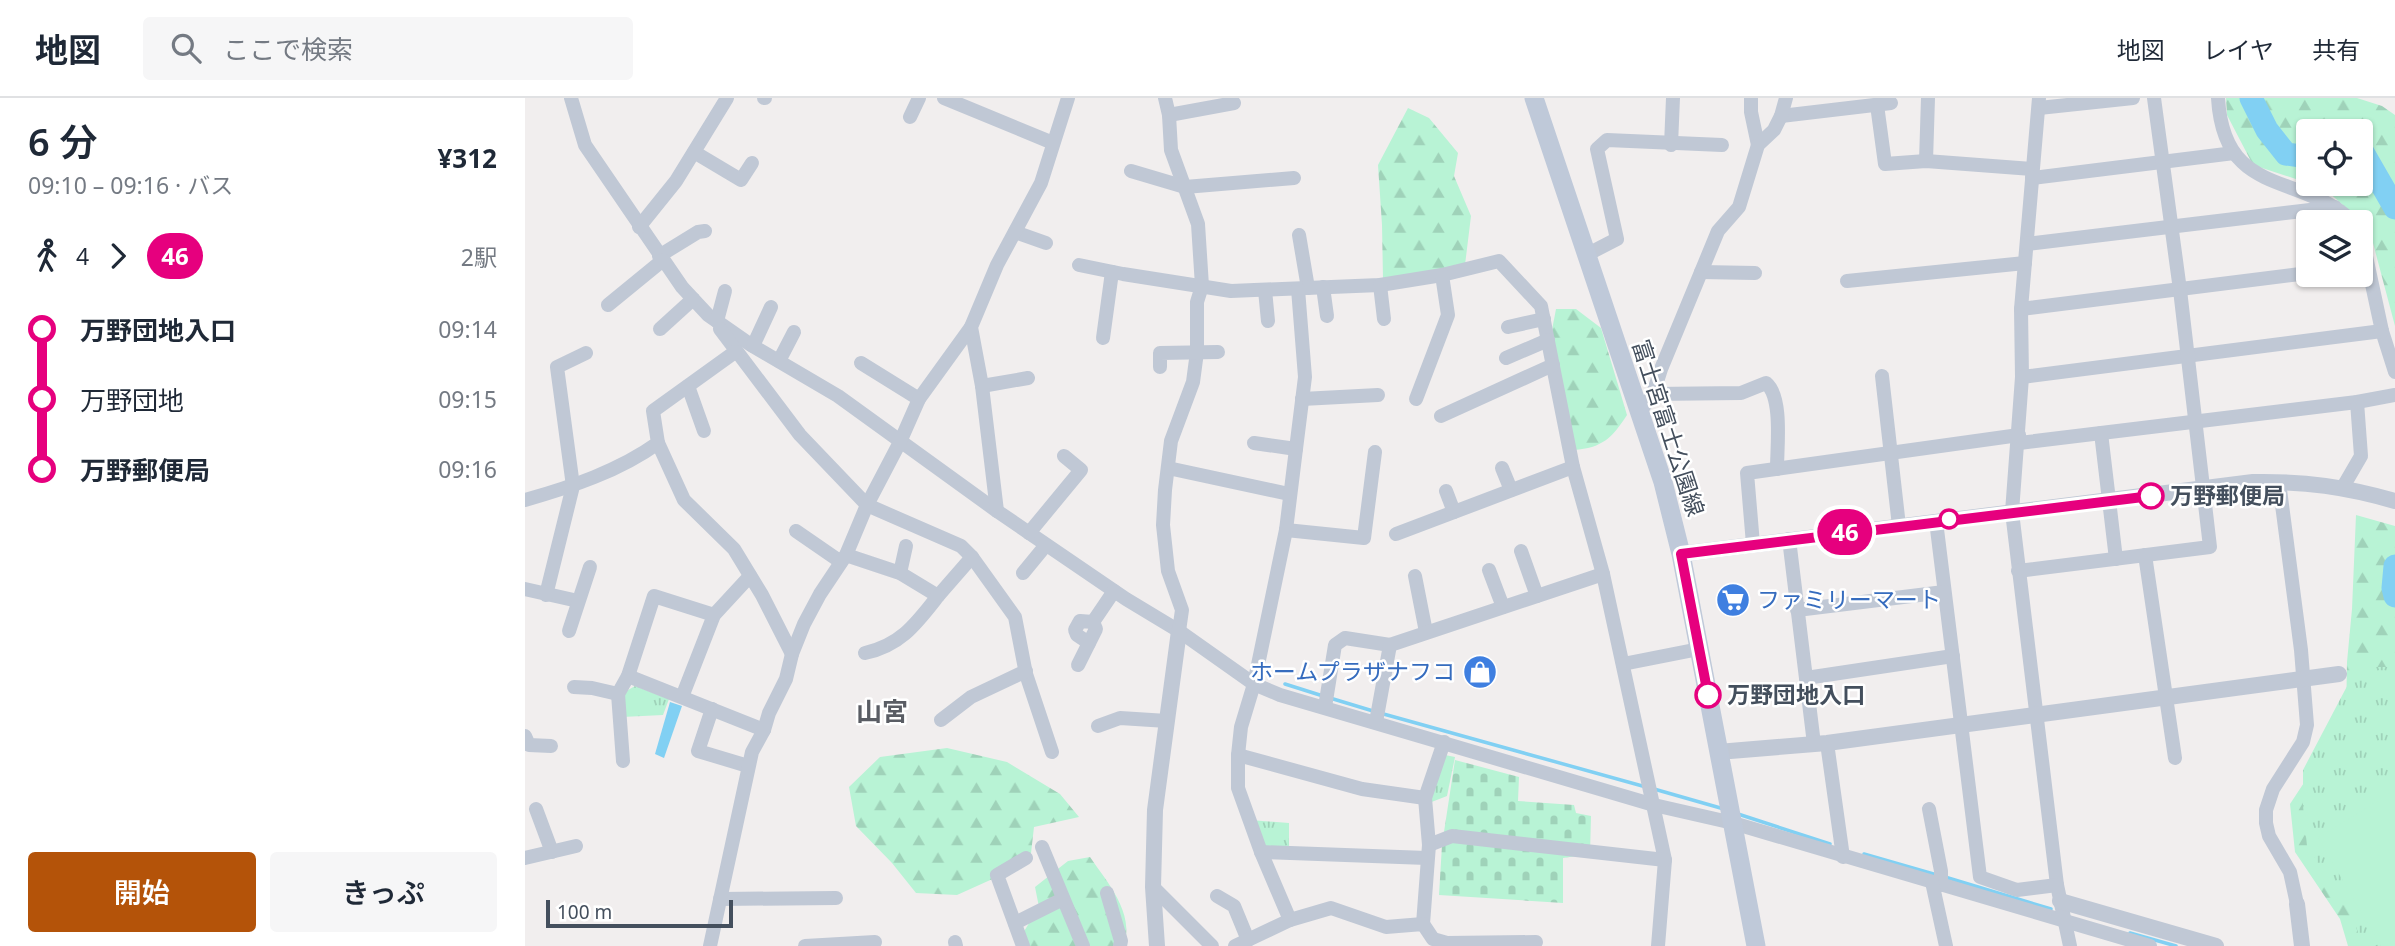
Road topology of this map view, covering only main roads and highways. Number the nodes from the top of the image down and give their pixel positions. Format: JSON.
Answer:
{"nodes":[{"id":1,"x":1534,"y":98,"type":"edge"},
{"id":2,"x":1756,"y":946,"type":"edge"}],
"edges":[{"from":1,"to":2,"type":"main road","name":"富士宮富士公園線"}]}
